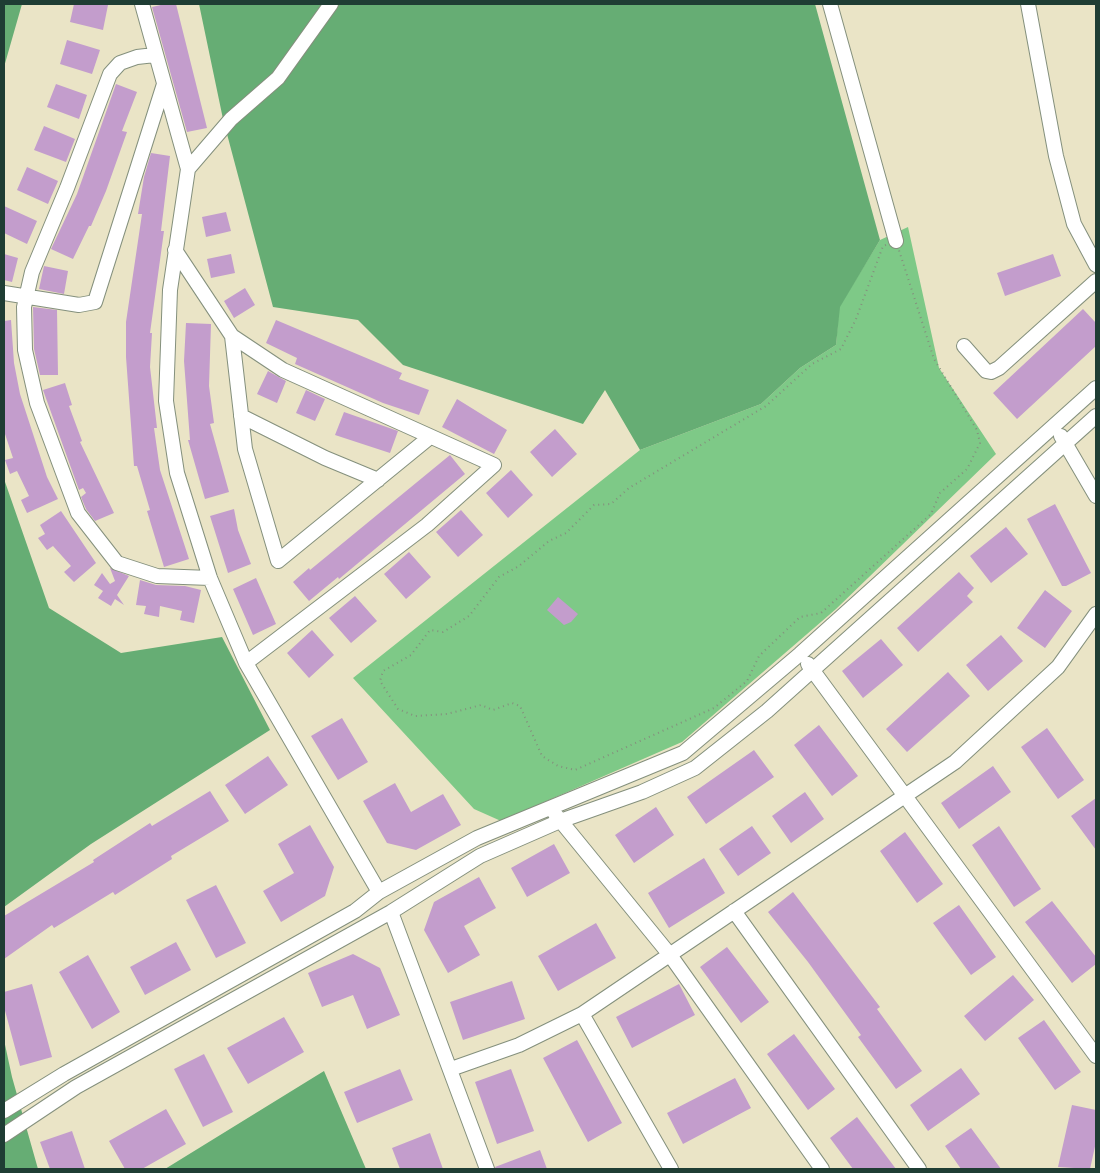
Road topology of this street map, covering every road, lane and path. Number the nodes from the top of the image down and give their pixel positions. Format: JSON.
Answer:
{"nodes":[{"id":1,"x":142,"y":4,"type":"edge"},
{"id":2,"x":331,"y":4,"type":"edge"},
{"id":3,"x":830,"y":4,"type":"edge"},
{"id":4,"x":1028,"y":4,"type":"edge"},
{"id":5,"x":155,"y":55,"type":"junction"},
{"id":6,"x":164,"y":84,"type":"junction"},
{"id":7,"x":188,"y":169,"type":"junction"},
{"id":8,"x":896,"y":241,"type":"junction"},
{"id":9,"x":175,"y":250,"type":"junction"},
{"id":10,"x":1096,"y":265,"type":"edge"},
{"id":11,"x":1096,"y":281,"type":"edge"},
{"id":12,"x":4,"y":293,"type":"edge"},
{"id":13,"x":26,"y":296,"type":"junction"},
{"id":14,"x":232,"y":336,"type":"junction"},
{"id":15,"x":964,"y":346,"type":"dead end"},
{"id":16,"x":1096,"y":388,"type":"edge"},
{"id":17,"x":241,"y":416,"type":"junction"},
{"id":18,"x":1096,"y":416,"type":"edge"},
{"id":19,"x":1055,"y":426,"type":"junction"},
{"id":20,"x":430,"y":437,"type":"junction"},
{"id":21,"x":1065,"y":444,"type":"junction"},
{"id":22,"x":378,"y":480,"type":"junction"},
{"id":23,"x":1096,"y":496,"type":"edge"},
{"id":24,"x":210,"y":578,"type":"junction"},
{"id":25,"x":1096,"y":614,"type":"edge"},
{"id":26,"x":800,"y":654,"type":"junction"},
{"id":27,"x":246,"y":662,"type":"junction"},
{"id":28,"x":813,"y":670,"type":"junction"},
{"id":29,"x":906,"y":795,"type":"junction"},
{"id":30,"x":550,"y":808,"type":"junction"},
{"id":31,"x":560,"y":821,"type":"junction"},
{"id":32,"x":379,"y":892,"type":"junction"},
{"id":33,"x":391,"y":912,"type":"junction"},
{"id":34,"x":734,"y":912,"type":"junction"},
{"id":35,"x":670,"y":955,"type":"junction"},
{"id":36,"x":582,"y":1014,"type":"junction"},
{"id":37,"x":1096,"y":1056,"type":"edge"},
{"id":38,"x":451,"y":1069,"type":"junction"},
{"id":39,"x":4,"y":1110,"type":"edge"},
{"id":40,"x":4,"y":1135,"type":"edge"},
{"id":41,"x":487,"y":1169,"type":"edge"},
{"id":42,"x":671,"y":1169,"type":"edge"},
{"id":43,"x":822,"y":1169,"type":"edge"},
{"id":44,"x":920,"y":1169,"type":"edge"}],
"edges":[{"from":1,"to":5,"type":"street"},
{"from":2,"to":7,"type":"street"},
{"from":3,"to":8,"type":"street"},
{"from":4,"to":10,"type":"street"},
{"from":5,"to":6,"type":"street"},
{"from":5,"to":13,"type":"street"},
{"from":6,"to":7,"type":"street"},
{"from":6,"to":13,"type":"street"},
{"from":7,"to":9,"type":"street"},
{"from":8,"to":8,"type":"path"},
{"from":9,"to":14,"type":"street"},
{"from":9,"to":24,"type":"street"},
{"from":11,"to":15,"type":"street"},
{"from":12,"to":13,"type":"street"},
{"from":13,"to":24,"type":"street"},
{"from":14,"to":17,"type":"street"},
{"from":14,"to":20,"type":"street"},
{"from":16,"to":19,"type":"street"},
{"from":17,"to":22,"type":"street"},
{"from":17,"to":22,"type":"street"},
{"from":18,"to":21,"type":"street"},
{"from":19,"to":21,"type":"street"},
{"from":19,"to":26,"type":"street"},
{"from":20,"to":22,"type":"street"},
{"from":20,"to":27,"type":"street"},
{"from":21,"to":23,"type":"street"},
{"from":21,"to":28,"type":"street"},
{"from":24,"to":27,"type":"street"},
{"from":25,"to":29,"type":"street"},
{"from":26,"to":28,"type":"street"},
{"from":26,"to":30,"type":"street"},
{"from":27,"to":32,"type":"street"},
{"from":28,"to":29,"type":"street"},
{"from":28,"to":31,"type":"street"},
{"from":29,"to":34,"type":"street"},
{"from":29,"to":37,"type":"street"},
{"from":30,"to":31,"type":"street"},
{"from":30,"to":32,"type":"street"},
{"from":31,"to":33,"type":"street"},
{"from":31,"to":35,"type":"street"},
{"from":32,"to":33,"type":"street"},
{"from":32,"to":39,"type":"street"},
{"from":33,"to":38,"type":"street"},
{"from":33,"to":40,"type":"street"},
{"from":34,"to":35,"type":"street"},
{"from":34,"to":44,"type":"street"},
{"from":35,"to":36,"type":"street"},
{"from":35,"to":43,"type":"street"},
{"from":36,"to":38,"type":"street"},
{"from":36,"to":42,"type":"street"},
{"from":38,"to":41,"type":"street"}]}
